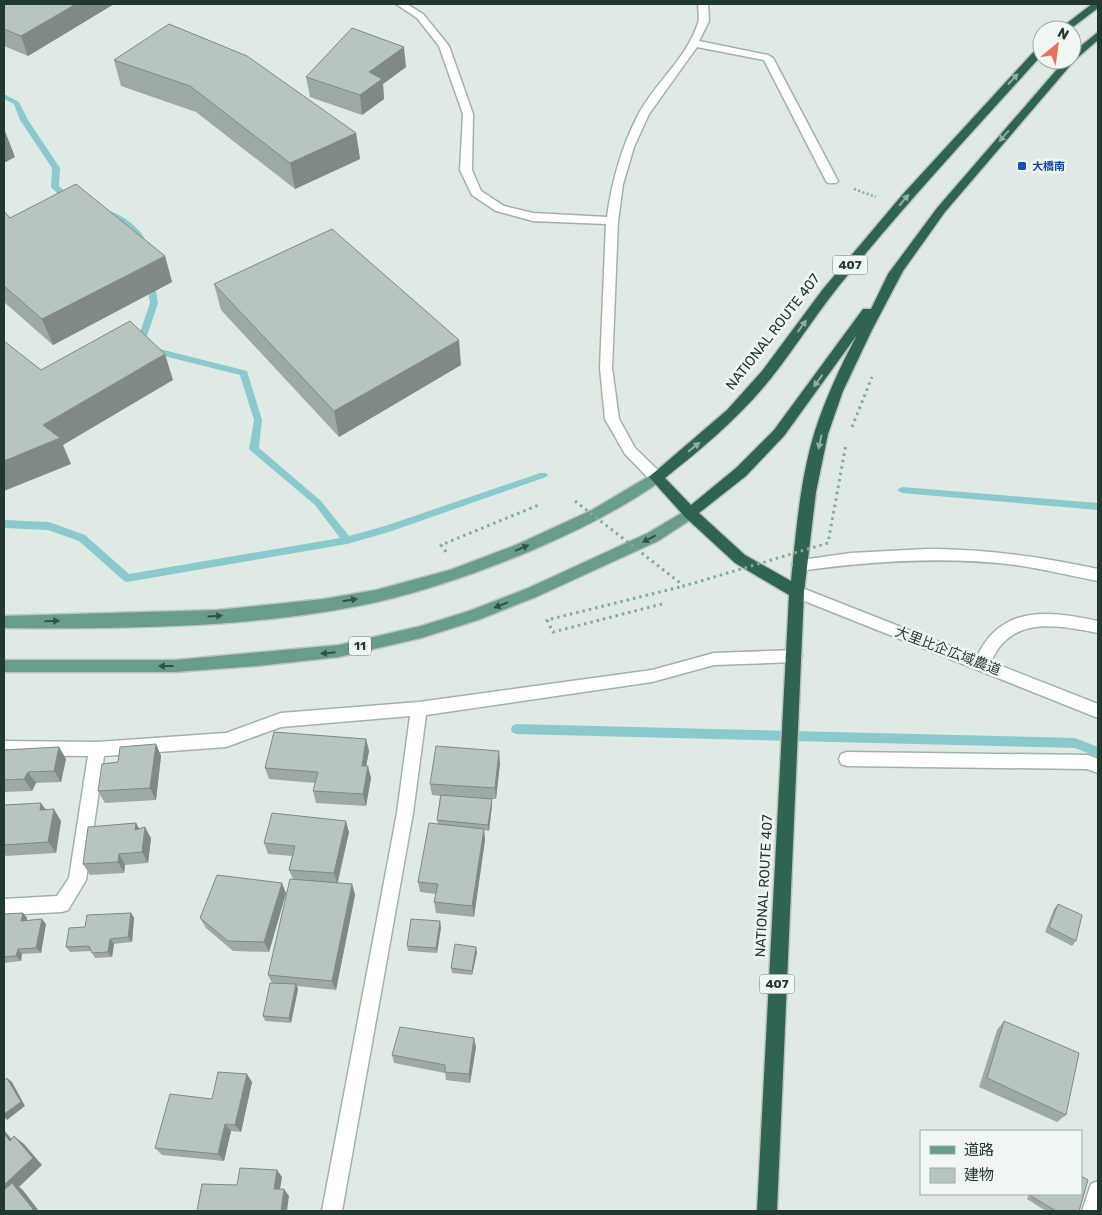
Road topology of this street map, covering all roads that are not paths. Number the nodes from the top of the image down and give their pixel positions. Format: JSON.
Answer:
{"nodes":[{"id":1,"x":401,"y":4,"type":"edge"},
{"id":2,"x":703,"y":4,"type":"edge"},
{"id":3,"x":1098,"y":4,"type":"edge"},
{"id":4,"x":1076,"y":20,"type":"edge"},
{"id":5,"x":1098,"y":34,"type":"edge"},
{"id":6,"x":693,"y":43,"type":"junction"},
{"id":7,"x":1082,"y":49,"type":"edge"},
{"id":8,"x":1032,"y":60,"type":"edge"},
{"id":9,"x":1062,"y":70,"type":"edge"},
{"id":10,"x":832,"y":181,"type":"dead end"},
{"id":11,"x":612,"y":221,"type":"junction"},
{"id":12,"x":897,"y":271,"type":"junction"},
{"id":13,"x":656,"y":476,"type":"junction"},
{"id":14,"x":690,"y":513,"type":"junction"},
{"id":15,"x":800,"y":565,"type":"junction"},
{"id":16,"x":1098,"y":575,"type":"edge"},
{"id":17,"x":797,"y":592,"type":"junction"},
{"id":18,"x":4,"y":622,"type":"edge"},
{"id":19,"x":1098,"y":627,"type":"edge"},
{"id":20,"x":794,"y":656,"type":"junction"},
{"id":21,"x":982,"y":664,"type":"junction"},
{"id":22,"x":4,"y":666,"type":"edge"},
{"id":23,"x":419,"y":709,"type":"junction"},
{"id":24,"x":1098,"y":711,"type":"edge"},
{"id":25,"x":4,"y":748,"type":"edge"},
{"id":26,"x":97,"y":749,"type":"junction"},
{"id":27,"x":847,"y":758,"type":"dead end"},
{"id":28,"x":1098,"y":766,"type":"edge"},
{"id":29,"x":4,"y":907,"type":"edge"},
{"id":30,"x":1098,"y":1191,"type":"edge"},
{"id":31,"x":332,"y":1211,"type":"edge"},
{"id":32,"x":767,"y":1211,"type":"edge"},
{"id":33,"x":1092,"y":1211,"type":"edge"}],
"edges":[{"from":1,"to":11,"type":"street"},
{"from":2,"to":6,"type":"street"},
{"from":3,"to":4,"type":"highway"},
{"from":5,"to":7,"type":"highway","name":"NATIONAL ROUTE 407","number":"407"},
{"from":6,"to":10,"type":"street"},
{"from":6,"to":11,"type":"street"},
{"from":13,"to":8,"type":"highway","name":"NATIONAL ROUTE 407","number":"407","one_way":true},
{"from":9,"to":12,"type":"highway","name":"NATIONAL ROUTE 407","number":"407","one_way":true},
{"from":11,"to":13,"type":"street"},
{"from":12,"to":14,"type":"highway","name":"NATIONAL ROUTE 407","number":"407","one_way":true},
{"from":12,"to":15,"type":"highway","name":"NATIONAL ROUTE 407","number":"407","one_way":true},
{"from":13,"to":14,"type":"highway"},
{"from":18,"to":13,"type":"main road","one_way":true},
{"from":14,"to":17,"type":"highway"},
{"from":14,"to":22,"type":"main road","number":"11","one_way":true},
{"from":15,"to":16,"type":"street"},
{"from":15,"to":17,"type":"highway","name":"NATIONAL ROUTE 407","number":"407"},
{"from":17,"to":20,"type":"highway","name":"NATIONAL ROUTE 407","number":"407"},
{"from":17,"to":21,"type":"street","name":"大里比企広域農道"},
{"from":19,"to":21,"type":"street"},
{"from":20,"to":23,"type":"street"},
{"from":20,"to":32,"type":"highway","name":"NATIONAL ROUTE 407","number":"407"},
{"from":21,"to":24,"type":"street","name":"大里比企広域農道"},
{"from":23,"to":26,"type":"street"},
{"from":23,"to":31,"type":"street"},
{"from":25,"to":26,"type":"street"},
{"from":26,"to":29,"type":"street"},
{"from":27,"to":28,"type":"street"},
{"from":30,"to":33,"type":"street"}]}
